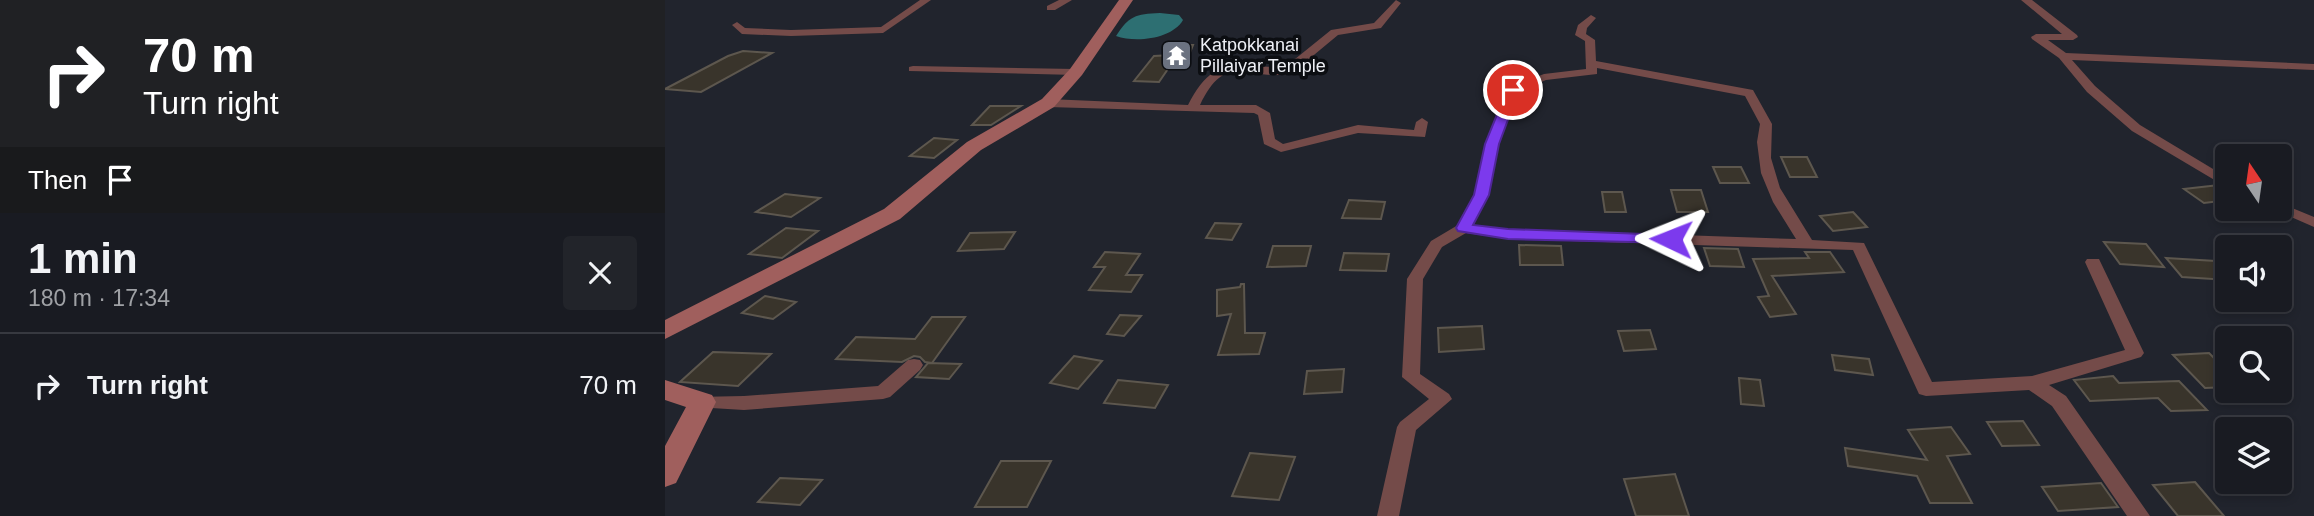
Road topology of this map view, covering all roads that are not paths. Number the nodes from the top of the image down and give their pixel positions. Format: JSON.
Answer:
{"nodes":[{"id":1,"x":926,"y":0,"type":"edge"},
{"id":2,"x":1067,"y":0,"type":"edge"},
{"id":3,"x":1126,"y":0,"type":"edge"},
{"id":4,"x":2026,"y":0,"type":"edge"},
{"id":5,"x":1396,"y":3,"type":"dead end"},
{"id":6,"x":1051,"y":9,"type":"dead end"},
{"id":7,"x":1591,"y":18,"type":"dead end"},
{"id":8,"x":737,"y":25,"type":"dead end"},
{"id":9,"x":2063,"y":56,"type":"junction"},
{"id":10,"x":1590,"y":63,"type":"junction"},
{"id":11,"x":2314,"y":67,"type":"edge"},
{"id":12,"x":913,"y":69,"type":"dead end"},
{"id":13,"x":1076,"y":72,"type":"junction"},
{"id":14,"x":1048,"y":103,"type":"junction"},
{"id":15,"x":1192,"y":109,"type":"junction"},
{"id":16,"x":1422,"y":122,"type":"dead end"},
{"id":17,"x":2215,"y":176,"type":"edge"},
{"id":18,"x":2293,"y":213,"type":"edge"},
{"id":19,"x":2314,"y":223,"type":"edge"},
{"id":20,"x":1464,"y":228,"type":"junction"},
{"id":21,"x":1807,"y":244,"type":"junction"},
{"id":22,"x":2093,"y":262,"type":"dead end"},
{"id":23,"x":665,"y":331,"type":"edge"},
{"id":24,"x":914,"y":365,"type":"dead end"},
{"id":25,"x":2032,"y":383,"type":"junction"},
{"id":26,"x":665,"y":390,"type":"edge"},
{"id":27,"x":702,"y":402,"type":"junction"},
{"id":28,"x":665,"y":475,"type":"edge"},
{"id":29,"x":1388,"y":516,"type":"edge"},
{"id":30,"x":2139,"y":516,"type":"edge"}],
"edges":[{"from":1,"to":8,"type":"street"},
{"from":2,"to":6,"type":"street"},
{"from":3,"to":13,"type":"street"},
{"from":4,"to":9,"type":"street"},
{"from":5,"to":15,"type":"street"},
{"from":7,"to":10,"type":"street"},
{"from":9,"to":11,"type":"street"},
{"from":9,"to":17,"type":"street"},
{"from":10,"to":20,"type":"street"},
{"from":10,"to":21,"type":"street"},
{"from":12,"to":13,"type":"street"},
{"from":13,"to":14,"type":"street"},
{"from":14,"to":15,"type":"street"},
{"from":14,"to":23,"type":"street"},
{"from":15,"to":16,"type":"street"},
{"from":18,"to":19,"type":"street"},
{"from":20,"to":21,"type":"street"},
{"from":20,"to":29,"type":"street"},
{"from":21,"to":25,"type":"street"},
{"from":22,"to":25,"type":"street"},
{"from":24,"to":27,"type":"street"},
{"from":25,"to":30,"type":"street"},
{"from":26,"to":27,"type":"street"},
{"from":27,"to":28,"type":"street"}]}
